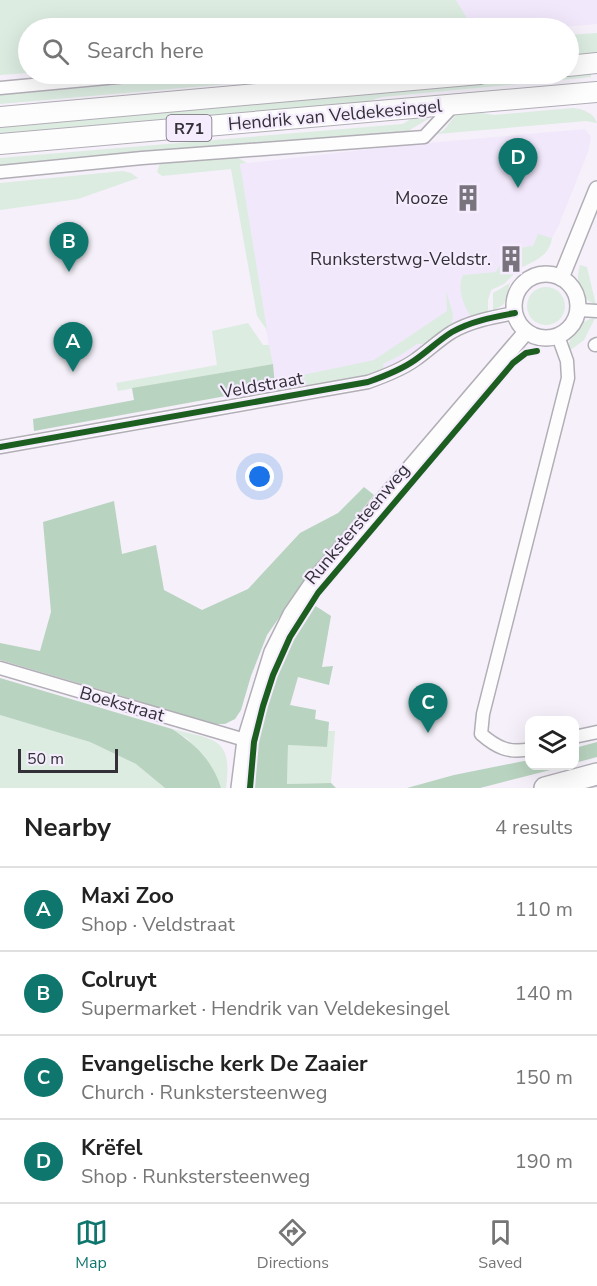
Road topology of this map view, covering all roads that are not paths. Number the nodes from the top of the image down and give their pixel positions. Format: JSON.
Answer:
{"nodes":[{"id":1,"x":597,"y":63,"type":"edge"},
{"id":2,"x":579,"y":65,"type":"edge"},
{"id":3,"x":43,"y":84,"type":"edge"},
{"id":4,"x":368,"y":84,"type":"edge"},
{"id":5,"x":0,"y":88,"type":"edge"},
{"id":6,"x":597,"y":92,"type":"edge"},
{"id":7,"x":455,"y":105,"type":"junction"},
{"id":8,"x":0,"y":117,"type":"edge"},
{"id":9,"x":0,"y":144,"type":"edge"},
{"id":10,"x":0,"y":172,"type":"edge"},
{"id":11,"x":597,"y":189,"type":"edge"},
{"id":12,"x":561,"y":278,"type":"junction"},
{"id":13,"x":579,"y":310,"type":"junction"},
{"id":14,"x":597,"y":311,"type":"edge"},
{"id":15,"x":515,"y":313,"type":"junction"},
{"id":16,"x":526,"y":332,"type":"junction"},
{"id":17,"x":558,"y":336,"type":"junction"},
{"id":18,"x":0,"y":447,"type":"edge"},
{"id":19,"x":0,"y":668,"type":"edge"},
{"id":20,"x":597,"y":732,"type":"edge"},
{"id":21,"x":579,"y":736,"type":"edge"},
{"id":22,"x":245,"y":740,"type":"junction"},
{"id":23,"x":525,"y":748,"type":"edge"},
{"id":24,"x":597,"y":774,"type":"edge"},
{"id":25,"x":239,"y":788,"type":"edge"},
{"id":26,"x":545,"y":788,"type":"edge"}],
"edges":[{"from":1,"to":2,"type":"highway"},
{"from":3,"to":5,"type":"street"},
{"from":4,"to":8,"type":"highway","name":"Hendrik van Veldekesingel","number":"R71"},
{"from":6,"to":7,"type":"highway","name":"Hendrik van Veldekesingel","number":"R71"},
{"from":7,"to":9,"type":"highway","name":"Hendrik van Veldekesingel","number":"R71"},
{"from":7,"to":10,"type":"street","name":"Hendrik van Veldekesingel"},
{"from":11,"to":12,"type":"street"},
{"from":12,"to":13,"type":"street"},
{"from":12,"to":15,"type":"street"},
{"from":13,"to":14,"type":"street"},
{"from":13,"to":17,"type":"street"},
{"from":15,"to":16,"type":"street"},
{"from":15,"to":18,"type":"street","name":"Veldstraat"},
{"from":16,"to":17,"type":"street"},
{"from":16,"to":22,"type":"street","name":"Runkstersteenweg"},
{"from":17,"to":23,"type":"street"},
{"from":19,"to":22,"type":"street","name":"Boekstraat"},
{"from":20,"to":21,"type":"street"},
{"from":22,"to":25,"type":"street","name":"Runkstersteenweg"},
{"from":24,"to":26,"type":"highway"}]}
